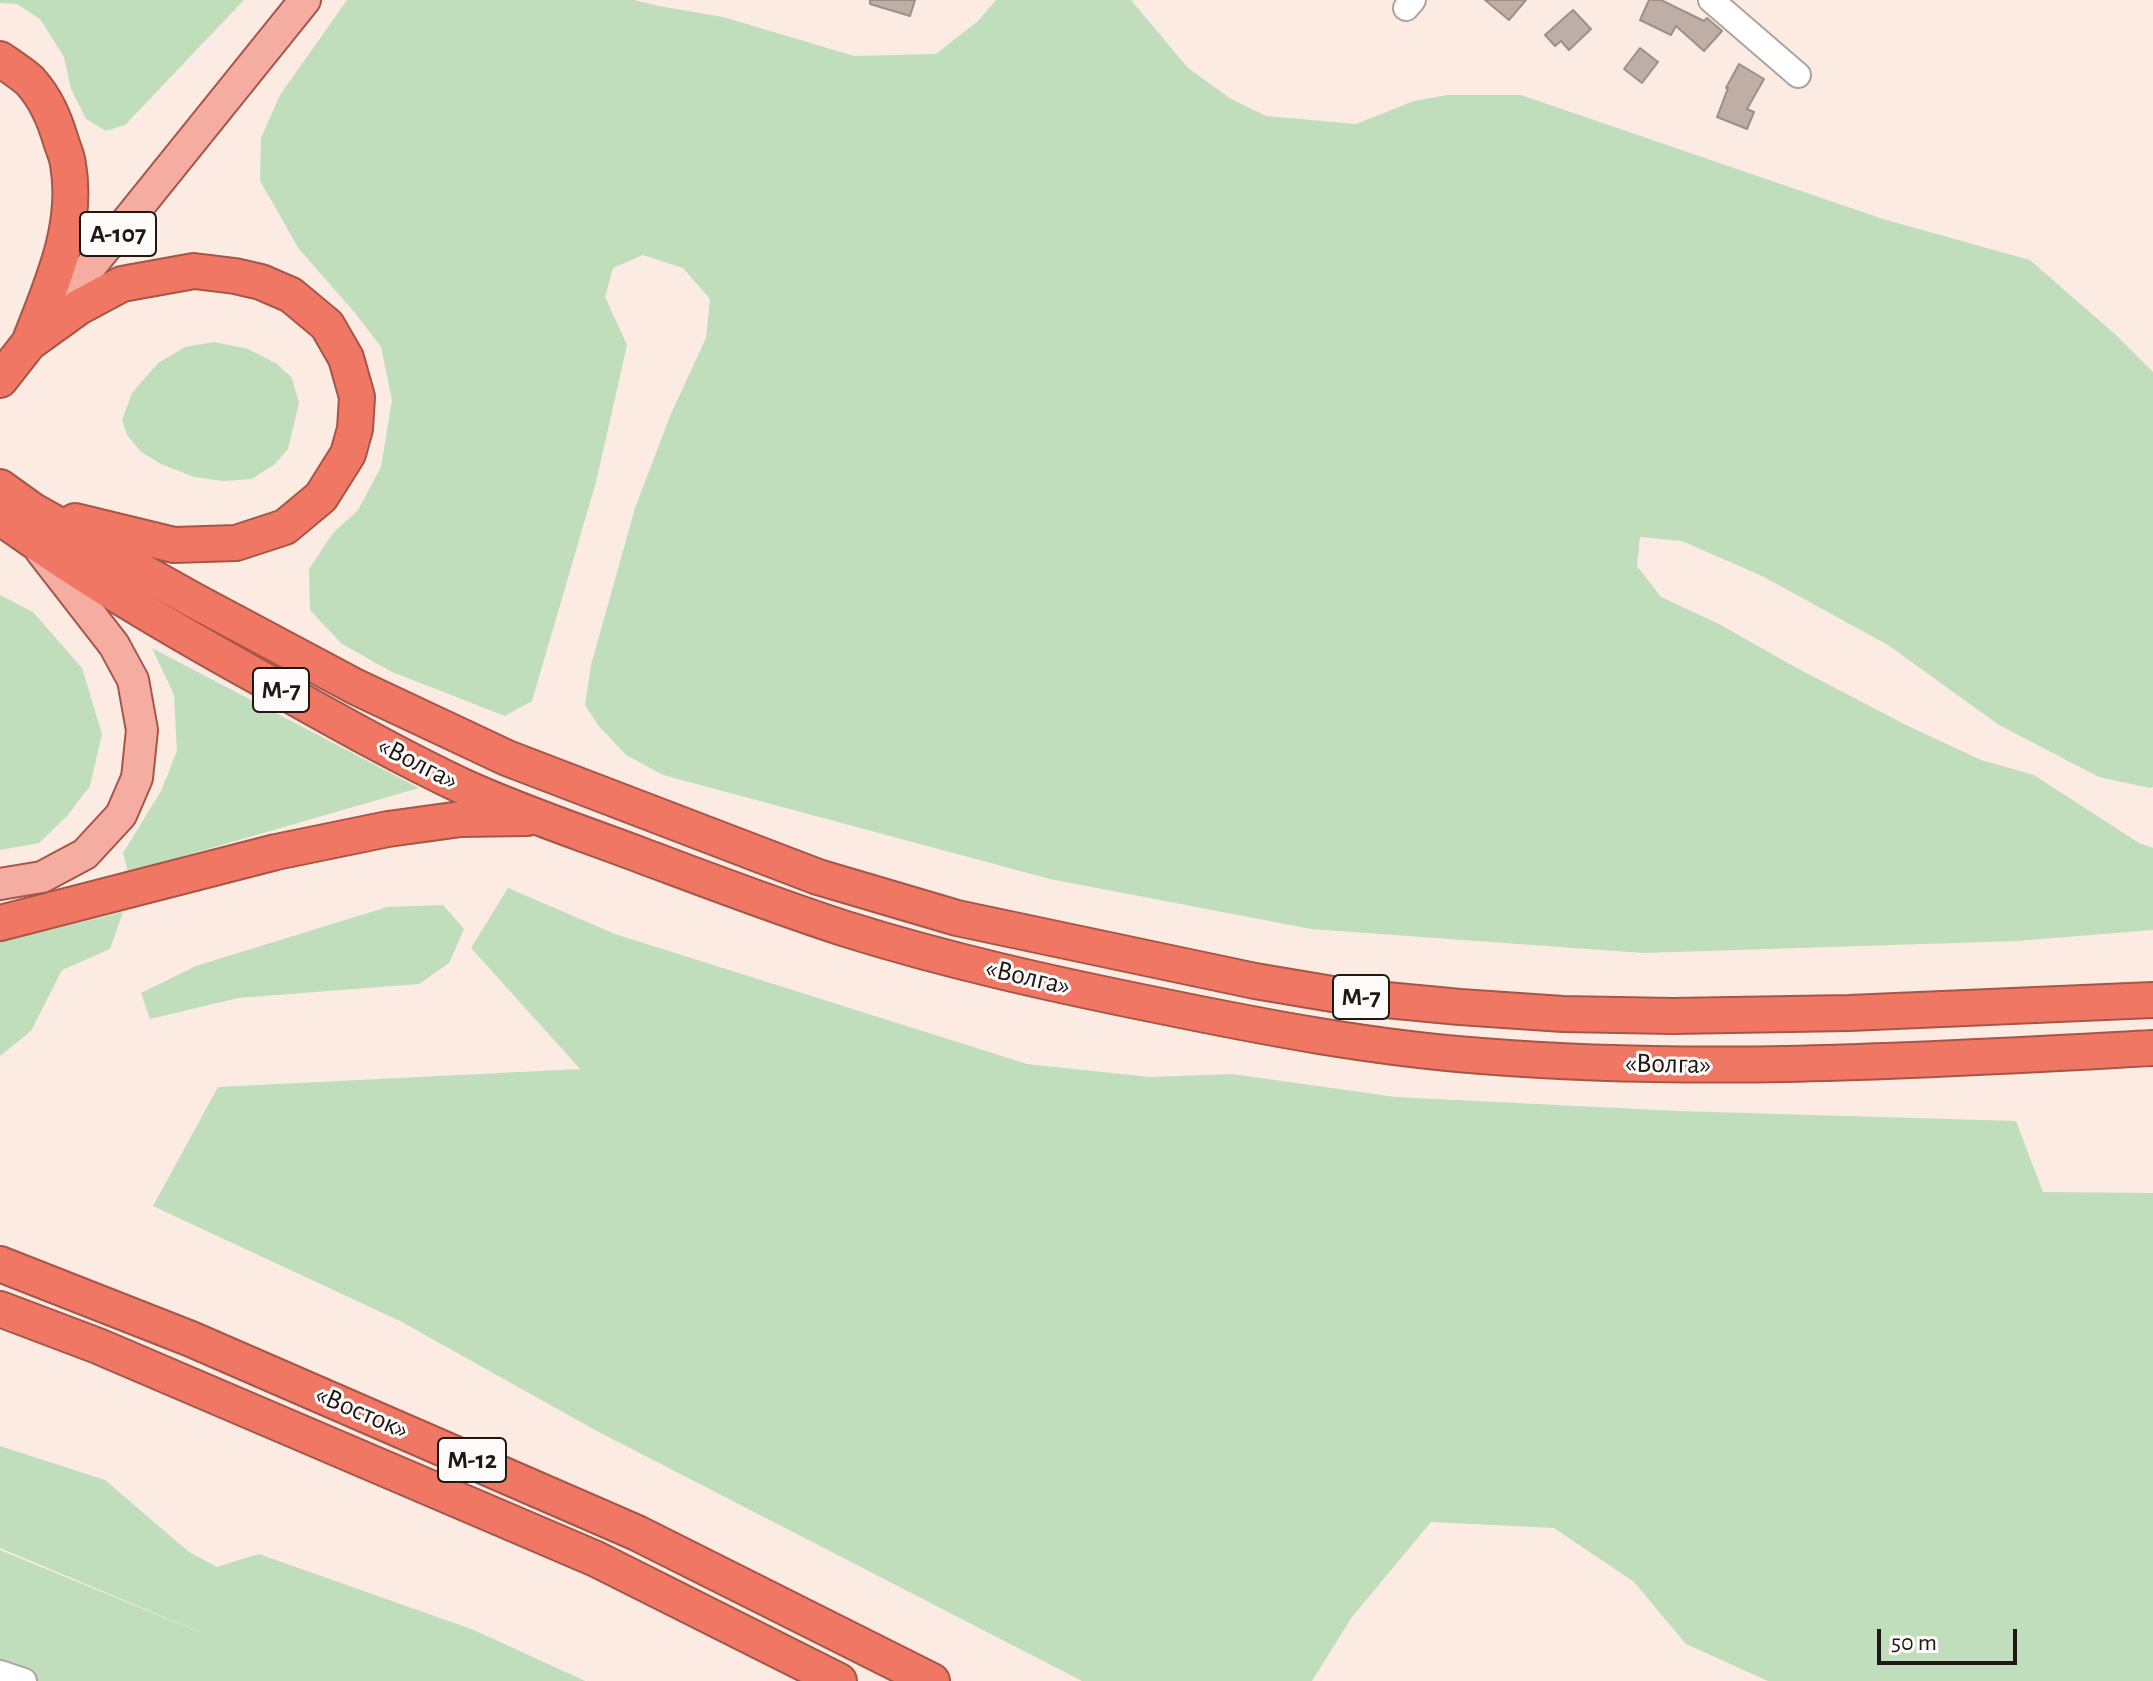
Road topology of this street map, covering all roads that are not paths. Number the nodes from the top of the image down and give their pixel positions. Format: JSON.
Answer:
{"nodes":[{"id":1,"x":305,"y":0,"type":"edge"},
{"id":2,"x":1711,"y":0,"type":"edge"},
{"id":3,"x":0,"y":59,"type":"edge"},
{"id":4,"x":1798,"y":75,"type":"dead end"},
{"id":5,"x":13,"y":363,"type":"edge"},
{"id":6,"x":0,"y":487,"type":"edge"},
{"id":7,"x":22,"y":523,"type":"edge"},
{"id":8,"x":538,"y":818,"type":"junction"},
{"id":9,"x":0,"y":884,"type":"edge"},
{"id":10,"x":0,"y":923,"type":"edge"},
{"id":11,"x":2153,"y":1000,"type":"edge"},
{"id":12,"x":2153,"y":1048,"type":"edge"},
{"id":13,"x":0,"y":1264,"type":"edge"},
{"id":14,"x":0,"y":1309,"type":"edge"},
{"id":15,"x":0,"y":1673,"type":"edge"},
{"id":16,"x":24,"y":1681,"type":"edge"},
{"id":17,"x":839,"y":1681,"type":"edge"},
{"id":18,"x":932,"y":1681,"type":"edge"}],
"edges":[{"from":1,"to":5,"type":"main road","number":"А-107"},
{"from":2,"to":4,"type":"street"},
{"from":3,"to":5,"type":"highway"},
{"from":5,"to":7,"type":"highway"},
{"from":6,"to":7,"type":"highway","number":"М-7"},
{"from":7,"to":8,"type":"highway","name":"«Волга»","number":"М-7"},
{"from":7,"to":9,"type":"main road"},
{"from":7,"to":11,"type":"highway","name":"«Волга»","number":"М-7"},
{"from":8,"to":10,"type":"highway"},
{"from":8,"to":12,"type":"highway","name":"«Волга»","number":"М-7"},
{"from":13,"to":18,"type":"highway","name":"«Восток»","number":"М-12"},
{"from":14,"to":17,"type":"highway","name":"«Восток»","number":"М-12"},
{"from":15,"to":16,"type":"street"}]}
